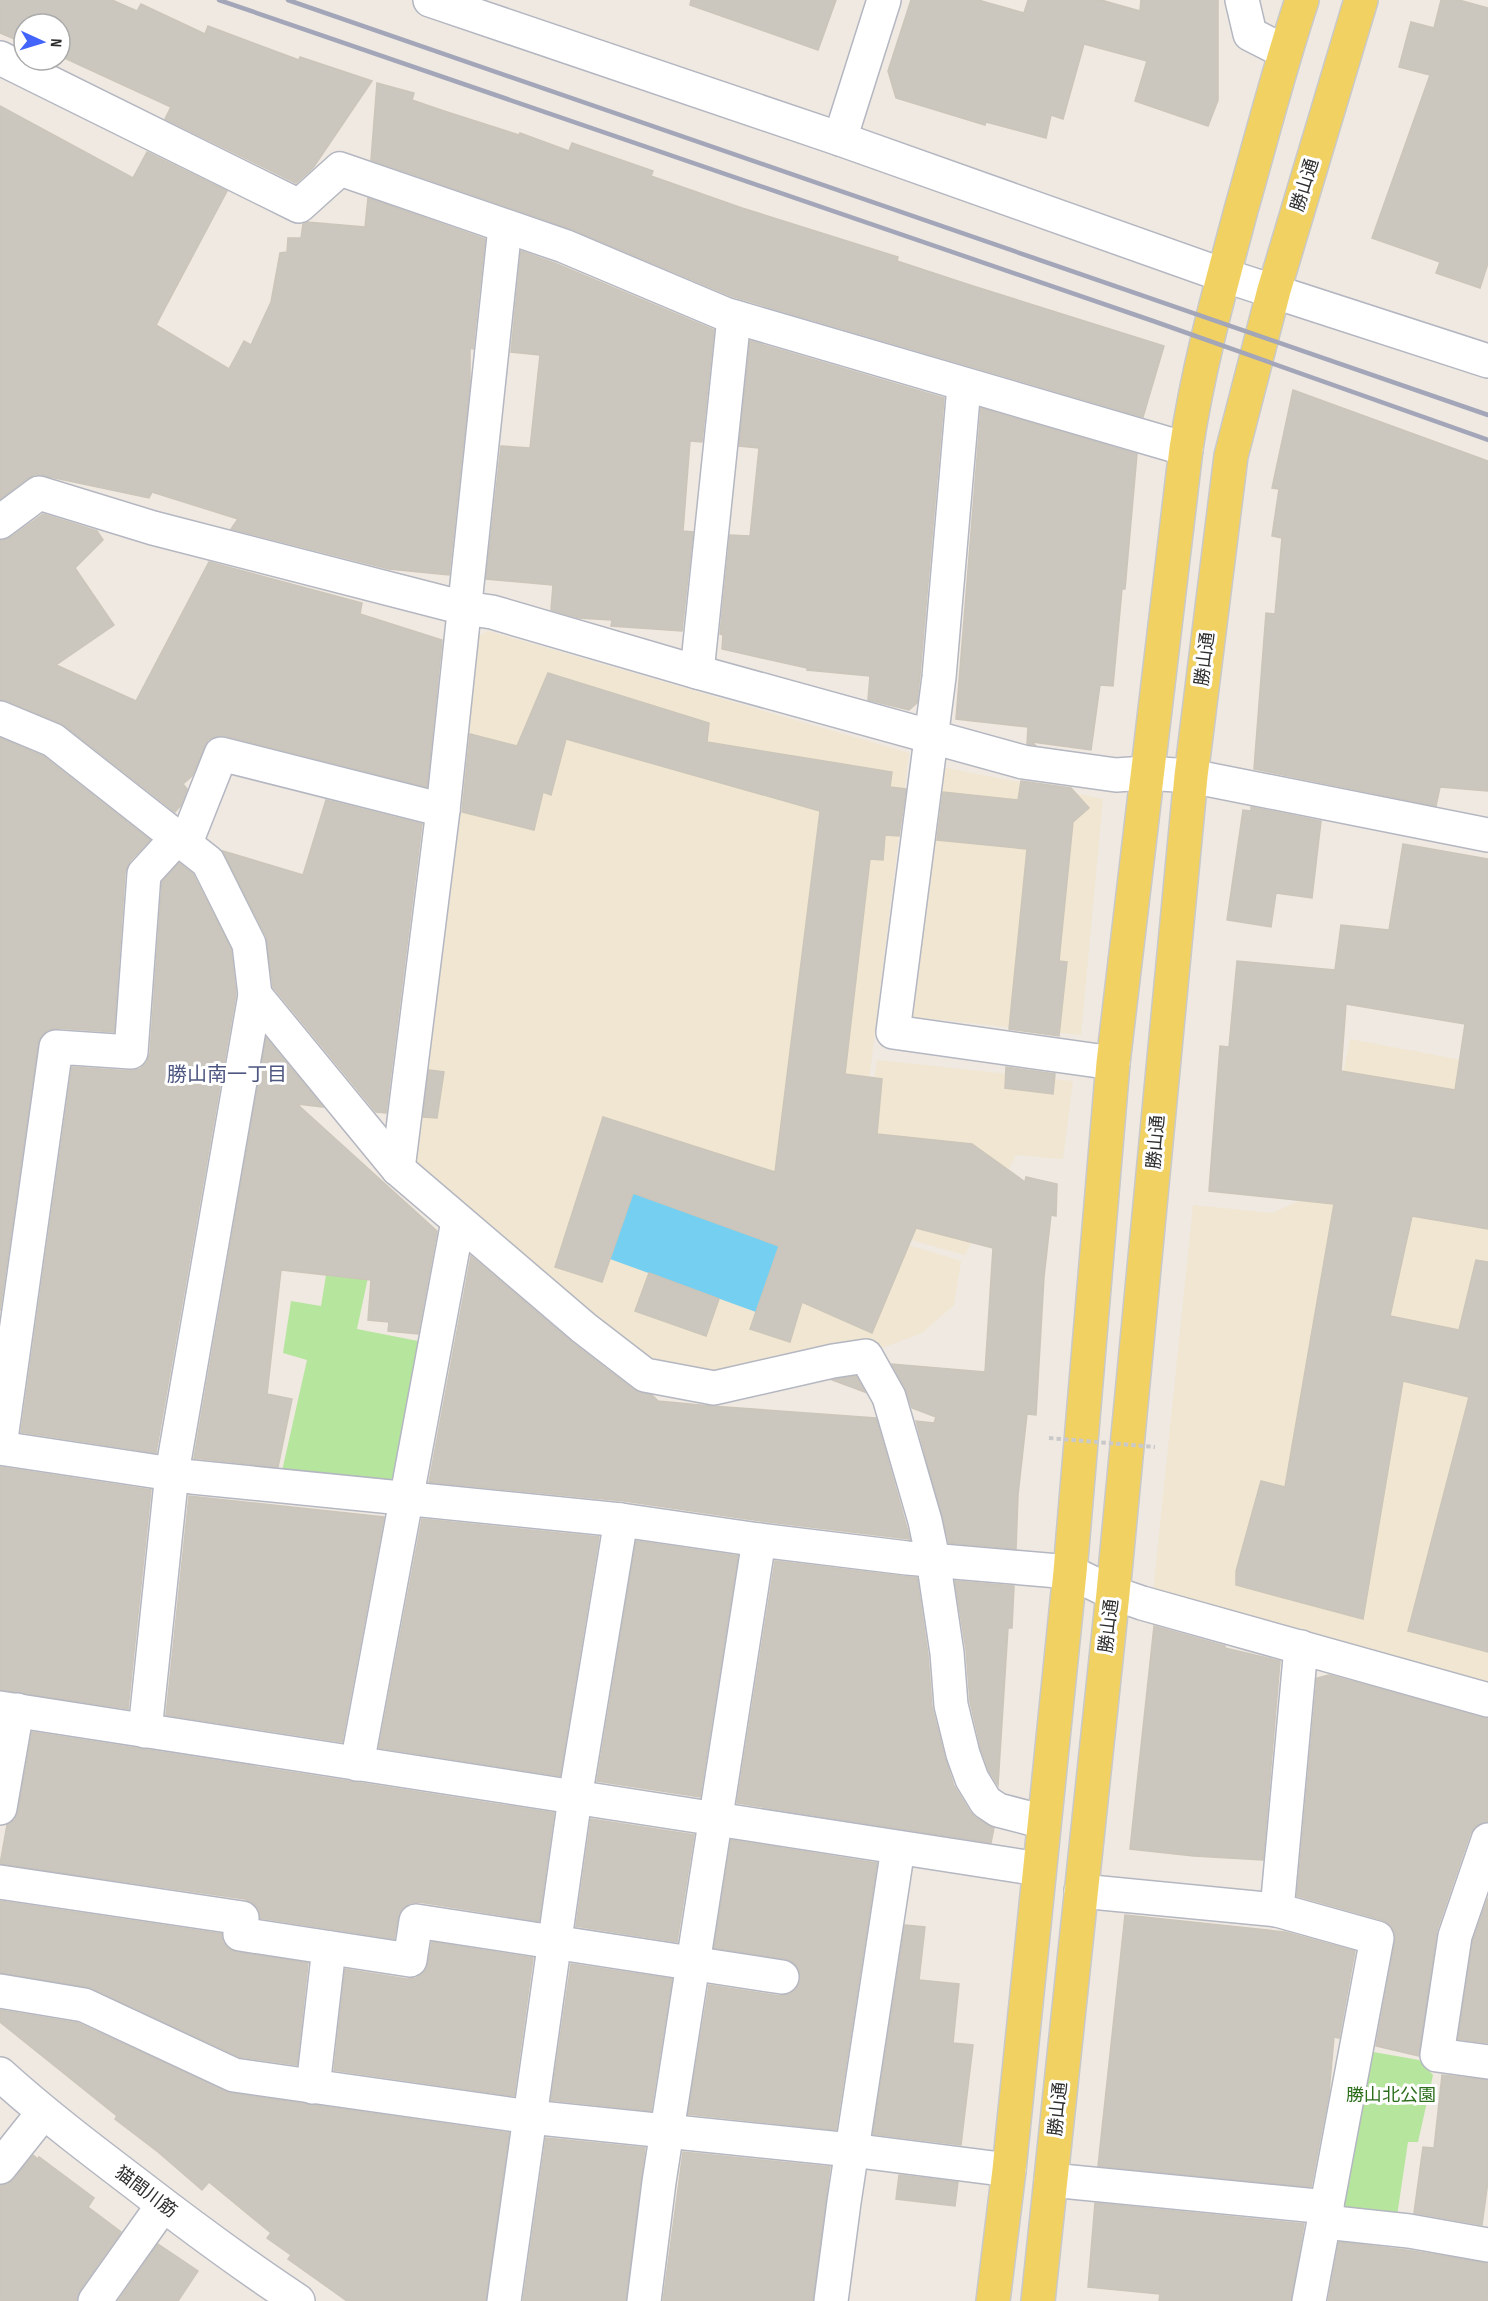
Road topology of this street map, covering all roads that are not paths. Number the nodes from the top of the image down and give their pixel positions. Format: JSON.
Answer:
{"nodes":[{"id":1,"x":430,"y":0,"type":"edge"},
{"id":2,"x":884,"y":0,"type":"edge"},
{"id":3,"x":1242,"y":0,"type":"edge"},
{"id":4,"x":1302,"y":0,"type":"edge"},
{"id":5,"x":1361,"y":0,"type":"edge"},
{"id":6,"x":1285,"y":52,"type":"junction"},
{"id":7,"x":0,"y":58,"type":"edge"},
{"id":8,"x":840,"y":139,"type":"junction"},
{"id":9,"x":505,"y":227,"type":"junction"},
{"id":10,"x":1223,"y":275,"type":"junction"},
{"id":11,"x":1274,"y":290,"type":"junction"},
{"id":12,"x":734,"y":317,"type":"junction"},
{"id":13,"x":1488,"y":361,"type":"edge"},
{"id":14,"x":964,"y":386,"type":"junction"},
{"id":15,"x":1186,"y":449,"type":"junction"},
{"id":16,"x":0,"y":522,"type":"edge"},
{"id":17,"x":464,"y":608,"type":"junction"},
{"id":18,"x":697,"y":672,"type":"junction"},
{"id":19,"x":0,"y":718,"type":"edge"},
{"id":20,"x":930,"y":737,"type":"junction"},
{"id":21,"x":1146,"y":773,"type":"junction"},
{"id":22,"x":1191,"y":776,"type":"junction"},
{"id":23,"x":442,"y":810,"type":"junction"},
{"id":24,"x":1488,"y":835,"type":"edge"},
{"id":25,"x":181,"y":842,"type":"junction"},
{"id":26,"x":255,"y":995,"type":"junction"},
{"id":27,"x":1113,"y":1063,"type":"junction"},
{"id":28,"x":398,"y":1169,"type":"junction"},
{"id":29,"x":458,"y":1221,"type":"junction"},
{"id":30,"x":0,"y":1447,"type":"edge"},
{"id":31,"x":172,"y":1473,"type":"junction"},
{"id":32,"x":405,"y":1498,"type":"junction"},
{"id":33,"x":621,"y":1520,"type":"junction"},
{"id":34,"x":759,"y":1540,"type":"junction"},
{"id":35,"x":933,"y":1559,"type":"junction"},
{"id":36,"x":1070,"y":1572,"type":"junction"},
{"id":37,"x":1113,"y":1593,"type":"junction"},
{"id":38,"x":1301,"y":1647,"type":"junction"},
{"id":39,"x":1488,"y":1700,"type":"edge"},
{"id":40,"x":9,"y":1709,"type":"edge"},
{"id":41,"x":145,"y":1731,"type":"junction"},
{"id":42,"x":357,"y":1764,"type":"junction"},
{"id":43,"x":575,"y":1798,"type":"junction"},
{"id":44,"x":0,"y":1808,"type":"edge"},
{"id":45,"x":715,"y":1819,"type":"junction"},
{"id":46,"x":1044,"y":1822,"type":"junction"},
{"id":47,"x":1488,"y":1840,"type":"edge"},
{"id":48,"x":898,"y":1848,"type":"junction"},
{"id":49,"x":1039,"y":1869,"type":"junction"},
{"id":50,"x":0,"y":1882,"type":"edge"},
{"id":51,"x":1081,"y":1891,"type":"junction"},
{"id":52,"x":1277,"y":1910,"type":"junction"},
{"id":53,"x":555,"y":1942,"type":"junction"},
{"id":54,"x":329,"y":1948,"type":"junction"},
{"id":55,"x":693,"y":1964,"type":"junction"},
{"id":56,"x":782,"y":1977,"type":"dead end"},
{"id":57,"x":0,"y":1991,"type":"edge"},
{"id":58,"x":1488,"y":2062,"type":"edge"},
{"id":59,"x":0,"y":2074,"type":"edge"},
{"id":60,"x":313,"y":2087,"type":"junction"},
{"id":61,"x":43,"y":2113,"type":"junction"},
{"id":62,"x":530,"y":2117,"type":"junction"},
{"id":63,"x":667,"y":2131,"type":"junction"},
{"id":64,"x":851,"y":2150,"type":"junction"},
{"id":65,"x":0,"y":2167,"type":"edge"},
{"id":66,"x":1009,"y":2170,"type":"junction"},
{"id":67,"x":1051,"y":2180,"type":"junction"},
{"id":68,"x":163,"y":2205,"type":"junction"},
{"id":69,"x":1326,"y":2215,"type":"junction"},
{"id":70,"x":1488,"y":2245,"type":"edge"},
{"id":71,"x":95,"y":2301,"type":"edge"},
{"id":72,"x":298,"y":2301,"type":"edge"},
{"id":73,"x":504,"y":2301,"type":"edge"},
{"id":74,"x":644,"y":2301,"type":"edge"},
{"id":75,"x":831,"y":2301,"type":"edge"},
{"id":76,"x":993,"y":2301,"type":"edge"},
{"id":77,"x":1038,"y":2301,"type":"edge"},
{"id":78,"x":1309,"y":2301,"type":"edge"}],
"edges":[{"from":1,"to":8,"type":"street"},
{"from":2,"to":8,"type":"street"},
{"from":3,"to":6,"type":"street"},
{"from":4,"to":6,"type":"main road"},
{"from":5,"to":11,"type":"main road","name":"勝山通"},
{"from":6,"to":10,"type":"main road"},
{"from":7,"to":9,"type":"street"},
{"from":8,"to":10,"type":"street"},
{"from":9,"to":12,"type":"street"},
{"from":9,"to":17,"type":"street"},
{"from":10,"to":11,"type":"street"},
{"from":10,"to":15,"type":"main road"},
{"from":11,"to":13,"type":"street"},
{"from":11,"to":22,"type":"main road","name":"勝山通"},
{"from":12,"to":14,"type":"street"},
{"from":12,"to":18,"type":"street"},
{"from":14,"to":15,"type":"street"},
{"from":14,"to":20,"type":"street"},
{"from":15,"to":21,"type":"main road"},
{"from":16,"to":17,"type":"street"},
{"from":17,"to":18,"type":"street"},
{"from":17,"to":23,"type":"street"},
{"from":18,"to":20,"type":"street"},
{"from":19,"to":25,"type":"street"},
{"from":20,"to":21,"type":"street"},
{"from":20,"to":27,"type":"street"},
{"from":21,"to":22,"type":"street"},
{"from":21,"to":27,"type":"main road"},
{"from":22,"to":24,"type":"street"},
{"from":22,"to":37,"type":"main road","name":"勝山通"},
{"from":23,"to":25,"type":"street"},
{"from":23,"to":28,"type":"street"},
{"from":25,"to":26,"type":"street"},
{"from":25,"to":30,"type":"street"},
{"from":26,"to":28,"type":"street"},
{"from":26,"to":31,"type":"street"},
{"from":27,"to":36,"type":"main road"},
{"from":28,"to":29,"type":"street"},
{"from":29,"to":32,"type":"street"},
{"from":29,"to":35,"type":"street"},
{"from":30,"to":31,"type":"street"},
{"from":31,"to":32,"type":"street"},
{"from":31,"to":41,"type":"street"},
{"from":32,"to":33,"type":"street"},
{"from":32,"to":42,"type":"street"},
{"from":33,"to":34,"type":"street"},
{"from":33,"to":43,"type":"street"},
{"from":34,"to":35,"type":"street"},
{"from":34,"to":45,"type":"street"},
{"from":35,"to":36,"type":"street"},
{"from":35,"to":46,"type":"street"},
{"from":36,"to":37,"type":"street"},
{"from":36,"to":46,"type":"main road"},
{"from":37,"to":38,"type":"street"},
{"from":37,"to":51,"type":"main road","name":"勝山通"},
{"from":38,"to":39,"type":"street"},
{"from":38,"to":52,"type":"street"},
{"from":40,"to":41,"type":"street"},
{"from":40,"to":44,"type":"street"},
{"from":41,"to":42,"type":"street"},
{"from":42,"to":43,"type":"street"},
{"from":43,"to":45,"type":"street"},
{"from":43,"to":53,"type":"street"},
{"from":45,"to":48,"type":"street"},
{"from":45,"to":55,"type":"street"},
{"from":46,"to":49,"type":"main road"},
{"from":47,"to":58,"type":"street"},
{"from":48,"to":49,"type":"street"},
{"from":48,"to":64,"type":"street"},
{"from":49,"to":66,"type":"main road"},
{"from":50,"to":54,"type":"street"},
{"from":51,"to":52,"type":"street"},
{"from":51,"to":67,"type":"main road","name":"勝山通"},
{"from":52,"to":69,"type":"street"},
{"from":53,"to":54,"type":"street"},
{"from":53,"to":55,"type":"street"},
{"from":53,"to":62,"type":"street"},
{"from":54,"to":60,"type":"street"},
{"from":55,"to":56,"type":"street"},
{"from":55,"to":63,"type":"street"},
{"from":57,"to":60,"type":"street"},
{"from":59,"to":61,"type":"street","name":"猫間川筋"},
{"from":60,"to":62,"type":"street"},
{"from":61,"to":65,"type":"street"},
{"from":61,"to":68,"type":"street","name":"猫間川筋"},
{"from":62,"to":63,"type":"street"},
{"from":62,"to":73,"type":"street"},
{"from":63,"to":64,"type":"street"},
{"from":63,"to":74,"type":"street"},
{"from":64,"to":66,"type":"street"},
{"from":64,"to":75,"type":"street"},
{"from":66,"to":76,"type":"main road"},
{"from":67,"to":69,"type":"street"},
{"from":67,"to":77,"type":"main road","name":"勝山通"},
{"from":68,"to":71,"type":"street"},
{"from":68,"to":72,"type":"street","name":"猫間川筋"},
{"from":69,"to":70,"type":"street"},
{"from":69,"to":78,"type":"street"}]}
